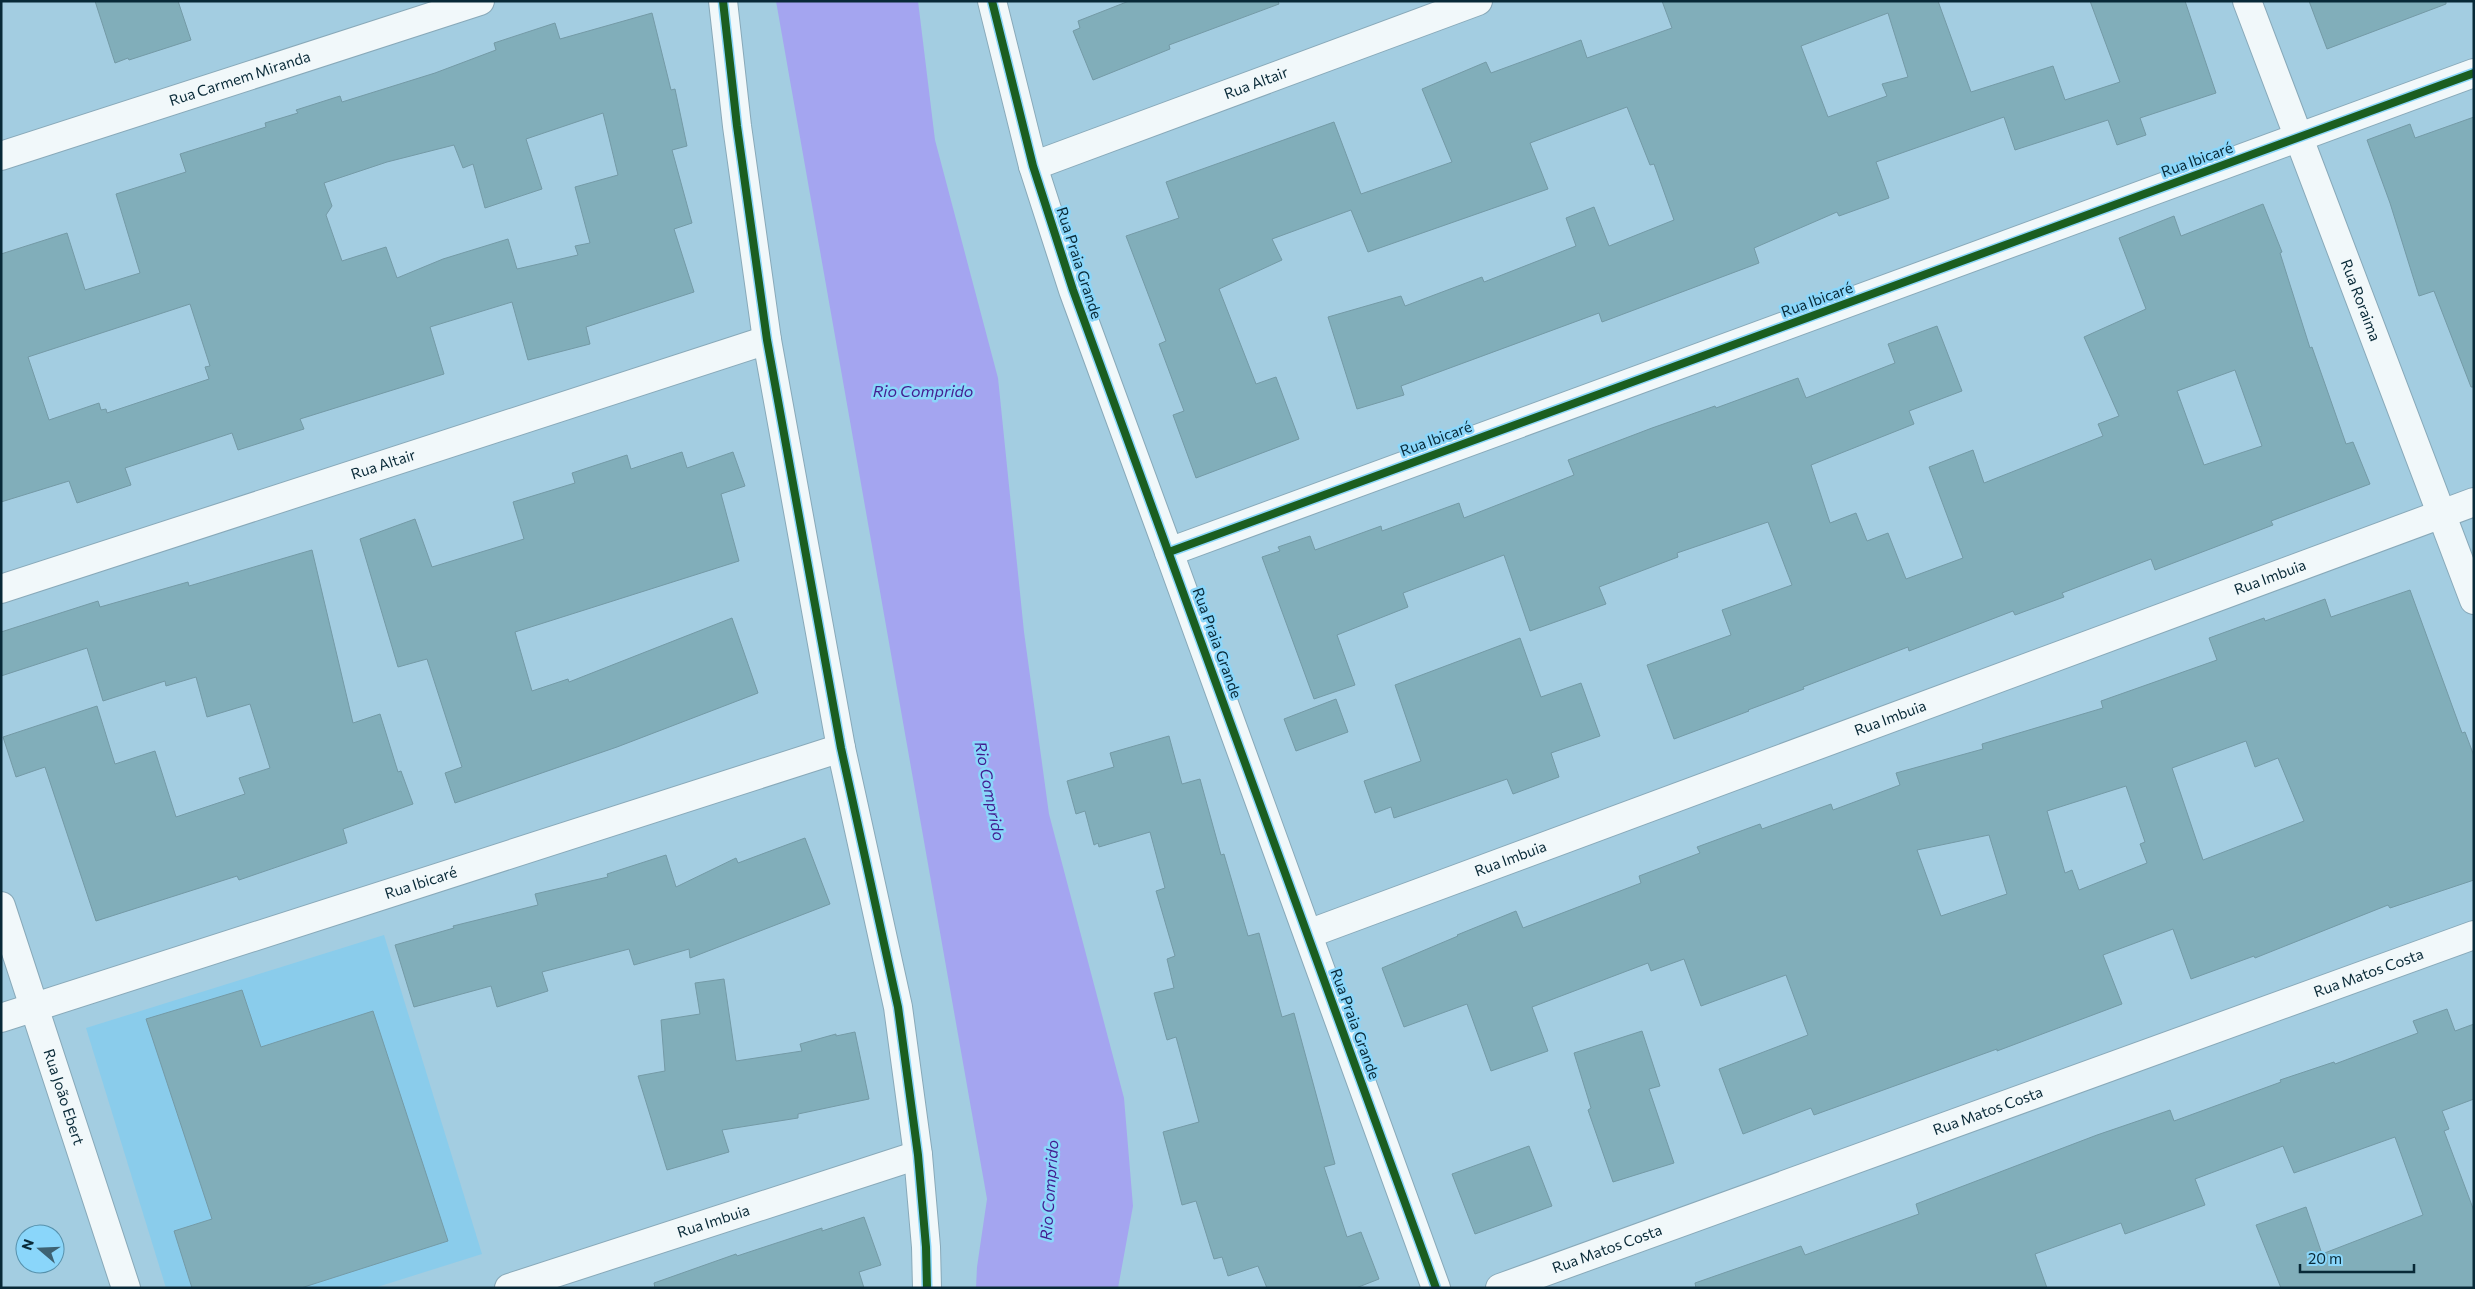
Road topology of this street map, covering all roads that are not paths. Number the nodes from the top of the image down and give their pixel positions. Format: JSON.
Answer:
{"nodes":[{"id":1,"x":480,"y":1,"type":"edge"},
{"id":2,"x":723,"y":1,"type":"edge"},
{"id":3,"x":992,"y":1,"type":"edge"},
{"id":4,"x":1478,"y":1,"type":"edge"},
{"id":5,"x":2247,"y":1,"type":"edge"},
{"id":6,"x":2474,"y":73,"type":"edge"},
{"id":7,"x":2299,"y":137,"type":"junction"},
{"id":8,"x":1,"y":156,"type":"edge"},
{"id":9,"x":1033,"y":166,"type":"junction"},
{"id":10,"x":767,"y":340,"type":"junction"},
{"id":11,"x":2474,"y":502,"type":"edge"},
{"id":12,"x":2441,"y":514,"type":"junction"},
{"id":13,"x":1169,"y":552,"type":"junction"},
{"id":14,"x":1,"y":589,"type":"edge"},
{"id":15,"x":2474,"y":600,"type":"edge"},
{"id":16,"x":840,"y":748,"type":"junction"},
{"id":17,"x":1,"y":906,"type":"edge"},
{"id":18,"x":1308,"y":934,"type":"junction"},
{"id":19,"x":2474,"y":935,"type":"edge"},
{"id":20,"x":34,"y":1007,"type":"junction"},
{"id":21,"x":1,"y":1018,"type":"edge"},
{"id":22,"x":918,"y":1155,"type":"junction"},
{"id":23,"x":126,"y":1288,"type":"edge"},
{"id":24,"x":508,"y":1288,"type":"edge"},
{"id":25,"x":927,"y":1288,"type":"edge"},
{"id":26,"x":1436,"y":1288,"type":"edge"},
{"id":27,"x":1500,"y":1288,"type":"edge"}],
"edges":[{"from":1,"to":8,"type":"street","name":"Rua Carmem Miranda"},
{"from":2,"to":10,"type":"street"},
{"from":3,"to":9,"type":"street","name":"Rua Praia Grande"},
{"from":4,"to":9,"type":"street","name":"Rua Altair"},
{"from":5,"to":7,"type":"street","name":"Rua Roraima"},
{"from":6,"to":7,"type":"street","name":"Rua Ibicaré"},
{"from":7,"to":12,"type":"street","name":"Rua Roraima"},
{"from":7,"to":13,"type":"street","name":"Rua Ibicaré"},
{"from":9,"to":13,"type":"street","name":"Rua Praia Grande"},
{"from":10,"to":14,"type":"street","name":"Rua Altair"},
{"from":10,"to":16,"type":"street"},
{"from":11,"to":12,"type":"street","name":"Rua Imbuia"},
{"from":12,"to":15,"type":"street","name":"Rua Roraima"},
{"from":12,"to":18,"type":"street","name":"Rua Imbuia"},
{"from":13,"to":18,"type":"street","name":"Rua Praia Grande"},
{"from":16,"to":20,"type":"street","name":"Rua Ibicaré"},
{"from":16,"to":22,"type":"street"},
{"from":17,"to":20,"type":"street","name":"Rua João Ebert"},
{"from":18,"to":26,"type":"street","name":"Rua Praia Grande"},
{"from":19,"to":27,"type":"street","name":"Rua Matos Costa"},
{"from":20,"to":21,"type":"street","name":"Rua Ibicaré"},
{"from":20,"to":23,"type":"street","name":"Rua João Ebert"},
{"from":22,"to":24,"type":"street","name":"Rua Imbuia"},
{"from":22,"to":25,"type":"street"}]}
